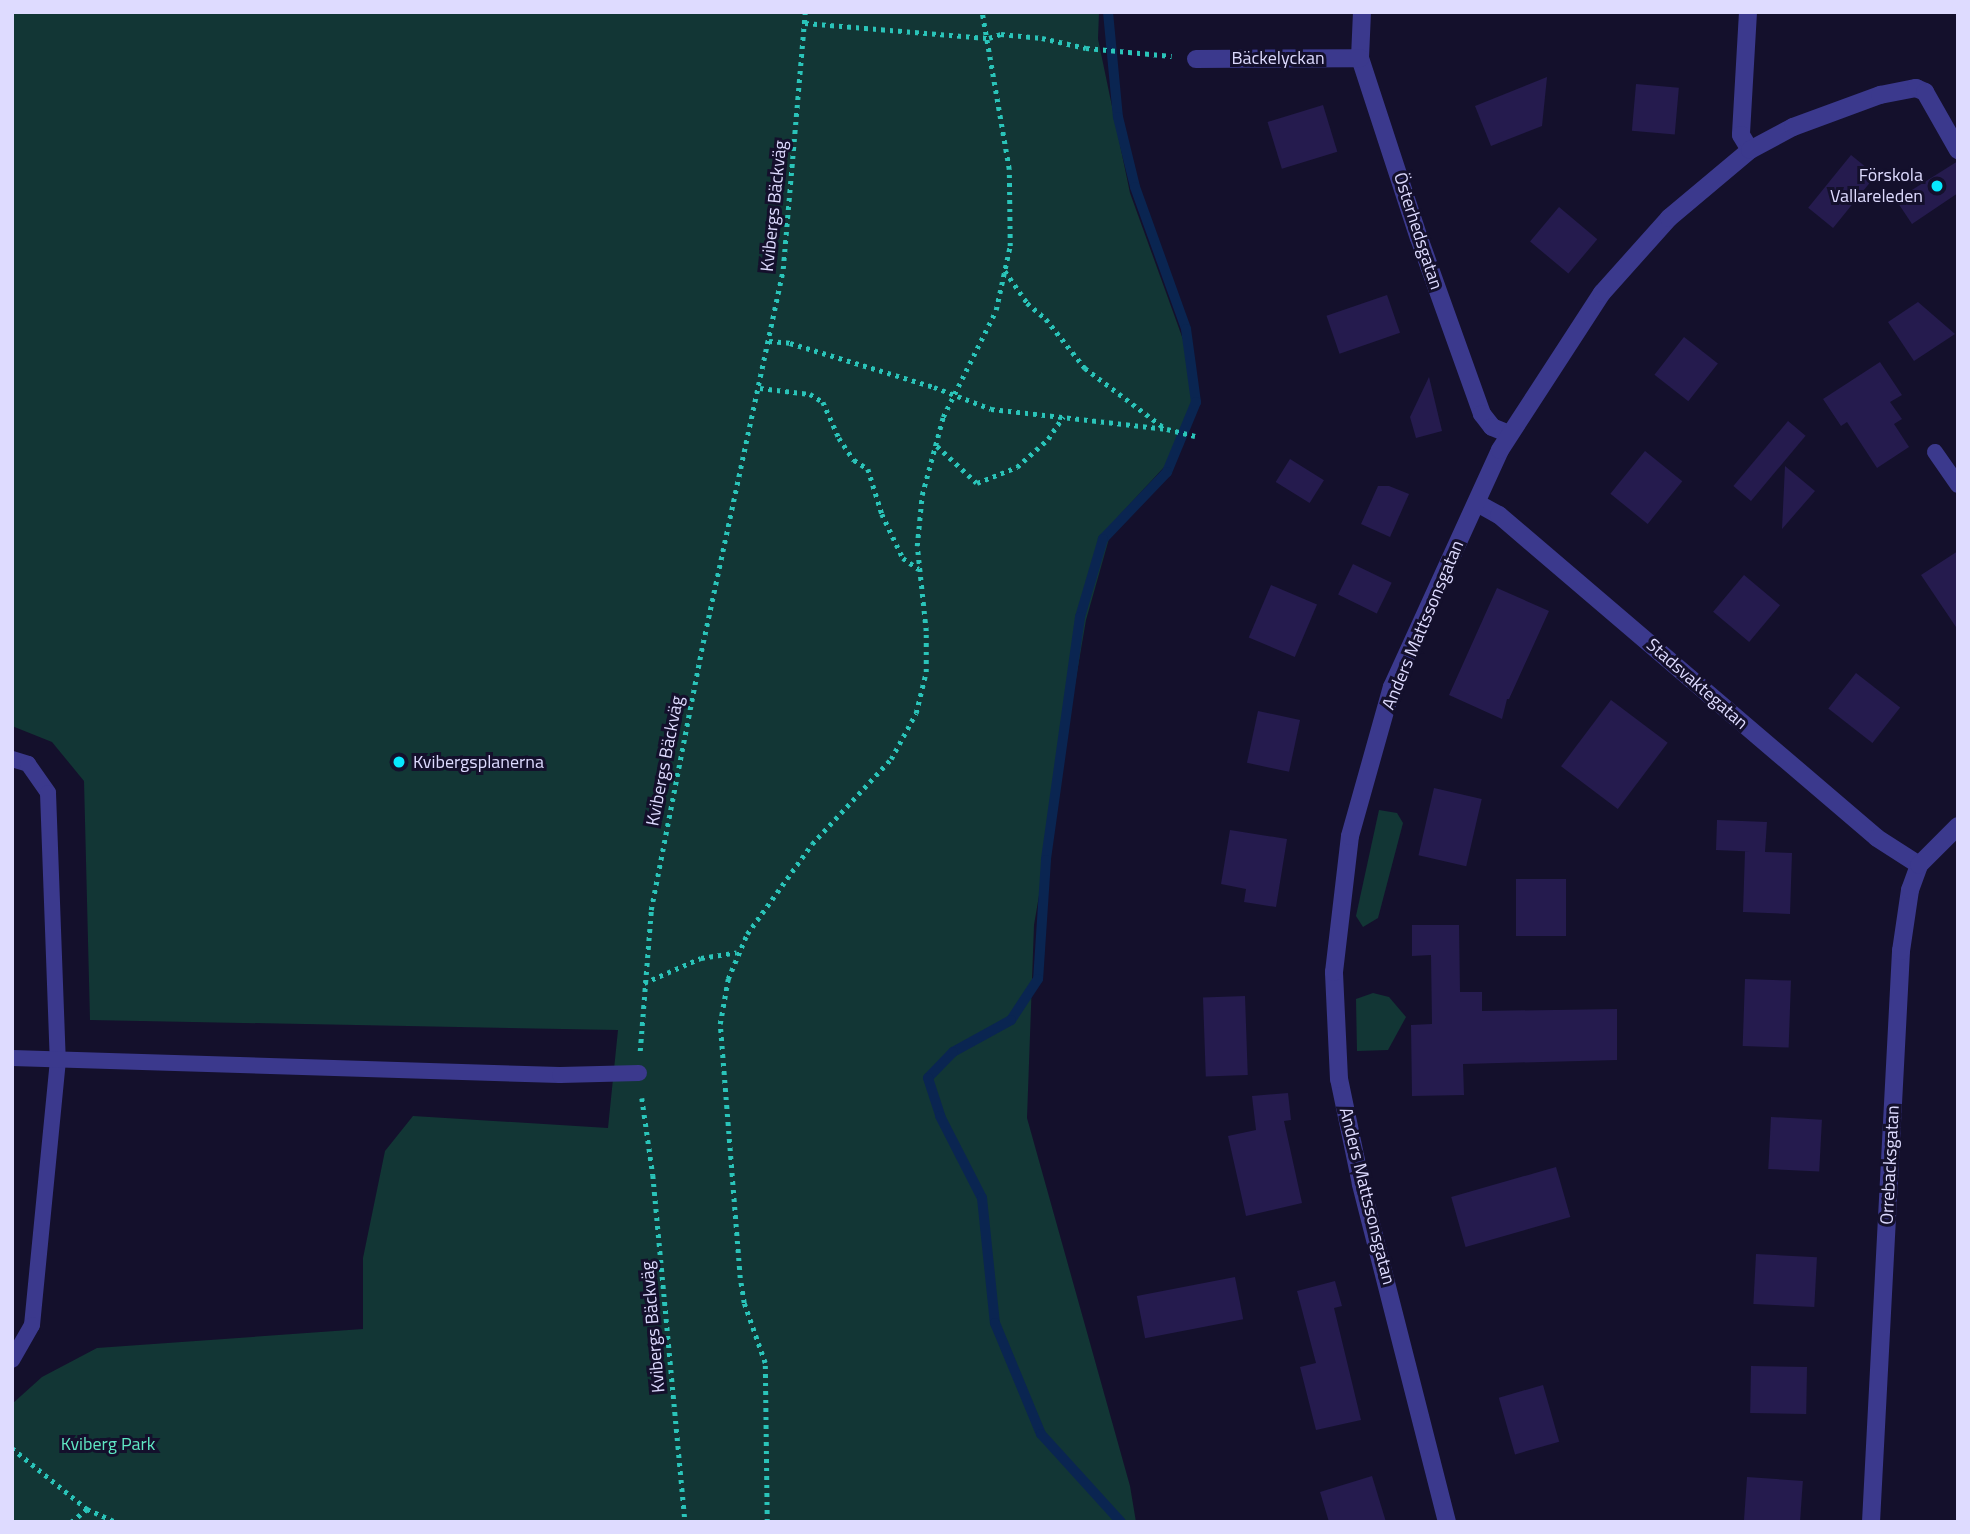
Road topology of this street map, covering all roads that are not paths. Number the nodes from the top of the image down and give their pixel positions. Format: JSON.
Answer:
{"nodes":[{"id":1,"x":1362,"y":12,"type":"edge"},
{"id":2,"x":1748,"y":12,"type":"edge"},
{"id":3,"x":1196,"y":58,"type":"road end"},
{"id":4,"x":1360,"y":58,"type":"junction"},
{"id":5,"x":1750,"y":150,"type":"junction"},
{"id":6,"x":1958,"y":150,"type":"edge"},
{"id":7,"x":1509,"y":434,"type":"junction"},
{"id":8,"x":1935,"y":452,"type":"dead end"},
{"id":9,"x":1958,"y":485,"type":"edge"},
{"id":10,"x":1477,"y":503,"type":"junction"},
{"id":11,"x":12,"y":760,"type":"edge"},
{"id":12,"x":1958,"y":827,"type":"edge"},
{"id":13,"x":1919,"y":865,"type":"junction"},
{"id":14,"x":12,"y":1058,"type":"edge"},
{"id":15,"x":58,"y":1060,"type":"junction"},
{"id":16,"x":639,"y":1073,"type":"road end"},
{"id":17,"x":12,"y":1360,"type":"edge"},
{"id":18,"x":1447,"y":1522,"type":"edge"},
{"id":19,"x":1871,"y":1522,"type":"edge"}],
"edges":[{"from":1,"to":4,"type":"street","name":"Österhedsgatan"},
{"from":2,"to":5,"type":"street"},
{"from":3,"to":4,"type":"street","name":"Bäckelyckan"},
{"from":4,"to":7,"type":"street","name":"Österhedsgatan"},
{"from":5,"to":6,"type":"street","name":"Anders Mattssonsgatan"},
{"from":5,"to":7,"type":"street","name":"Anders Mattssonsgatan"},
{"from":7,"to":10,"type":"street","name":"Anders Mattssonsgatan"},
{"from":8,"to":9,"type":"lane"},
{"from":10,"to":13,"type":"street","name":"Stadsvaktegatan"},
{"from":10,"to":18,"type":"street","name":"Anders Mattssonsgatan"},
{"from":11,"to":15,"type":"lane"},
{"from":12,"to":13,"type":"street","name":"Orrebacksgatan"},
{"from":13,"to":19,"type":"street","name":"Orrebacksgatan"},
{"from":14,"to":15,"type":"lane"},
{"from":15,"to":16,"type":"lane"},
{"from":15,"to":17,"type":"lane"}]}
